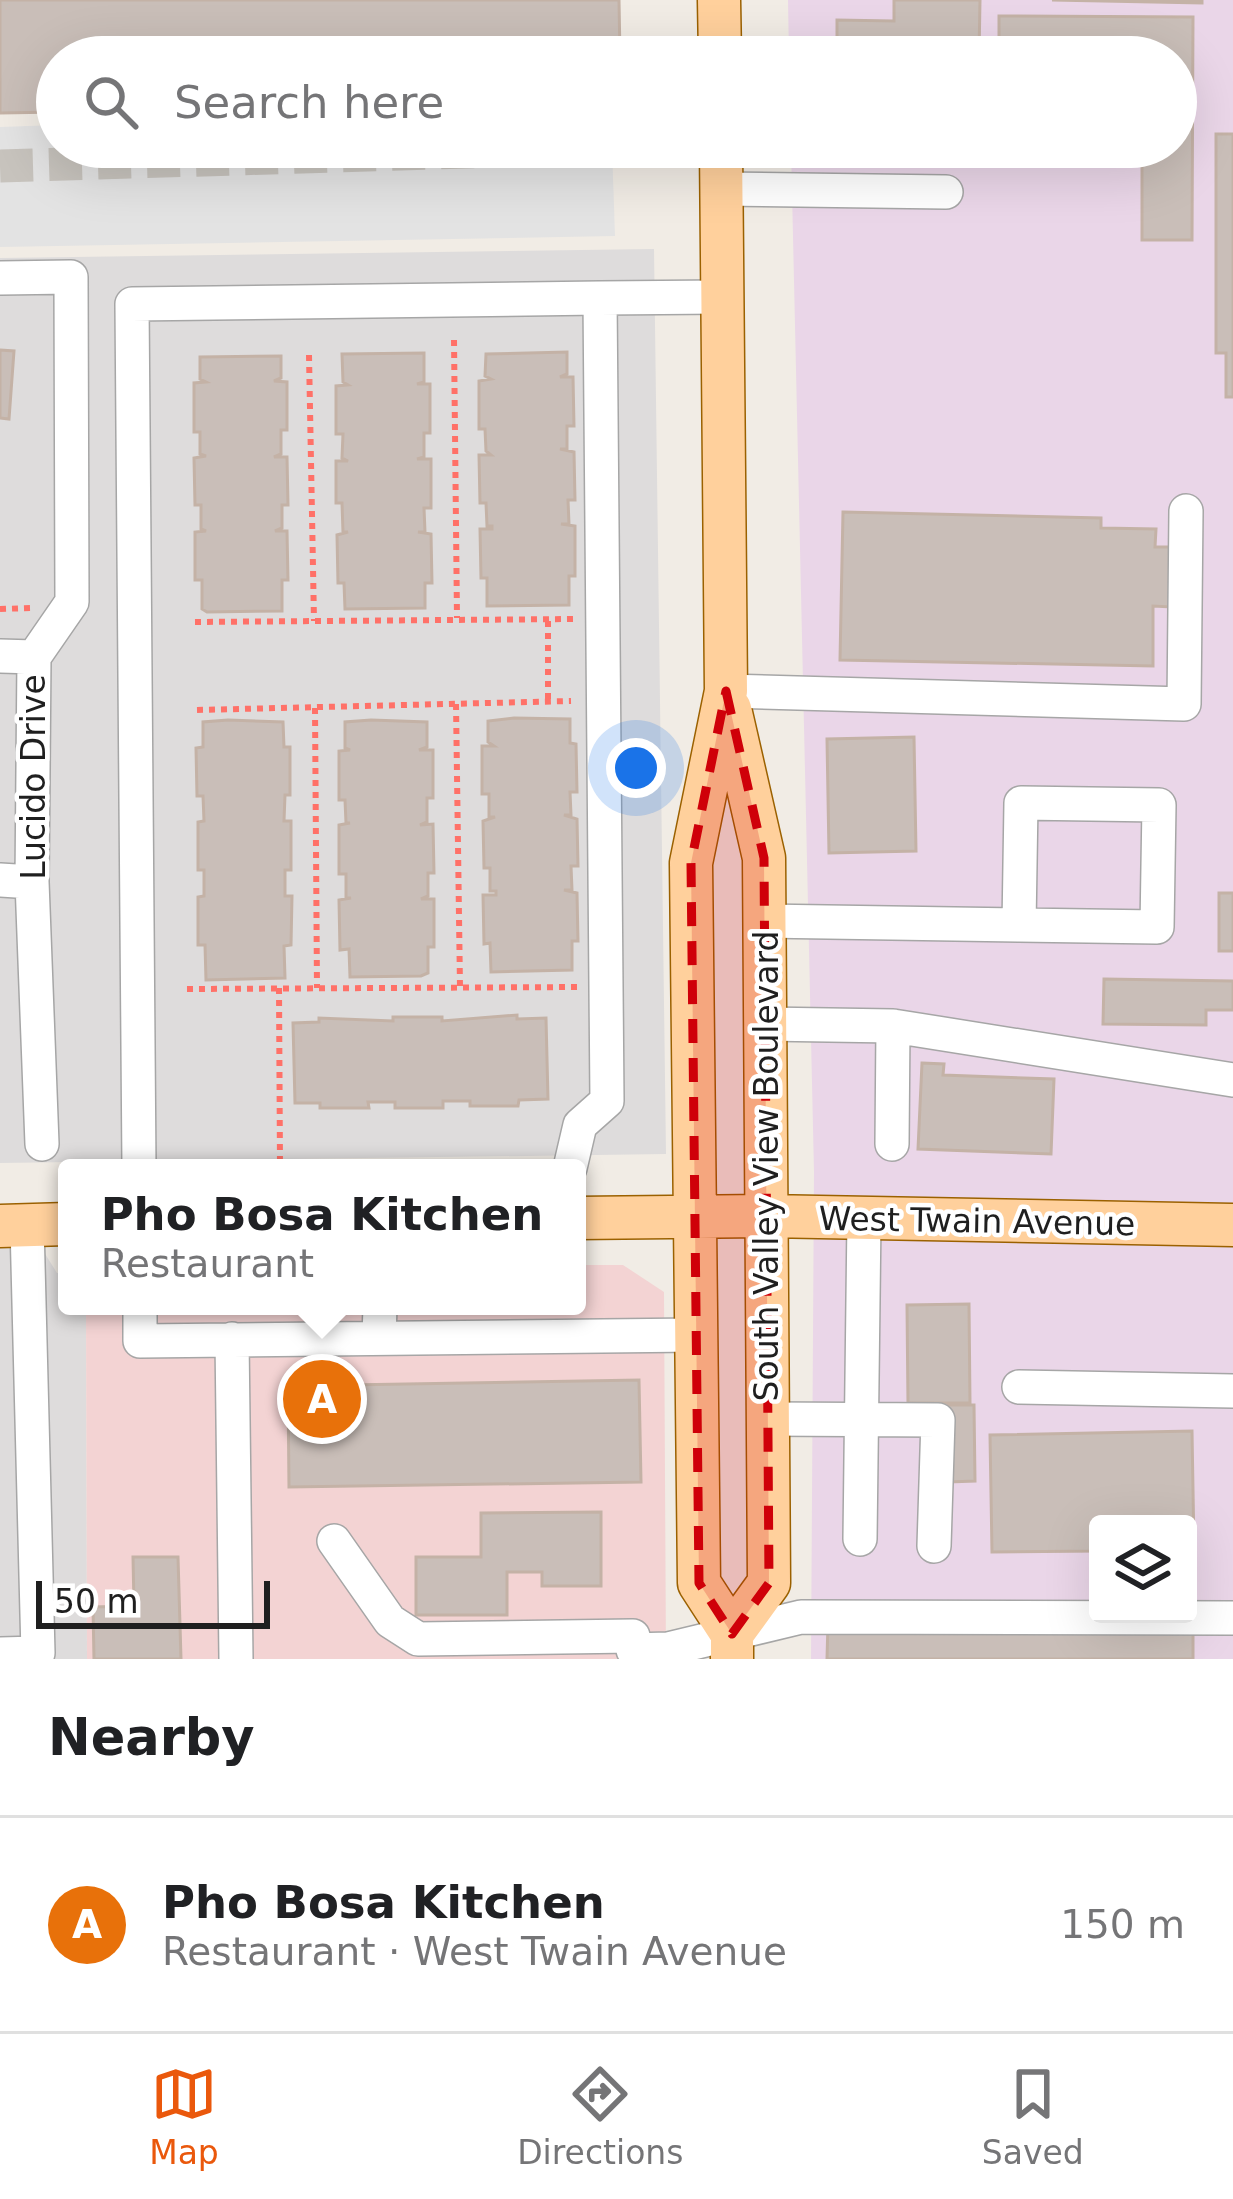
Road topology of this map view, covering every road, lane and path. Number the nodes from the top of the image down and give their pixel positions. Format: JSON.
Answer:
{"nodes":[{"id":1,"x":719,"y":0,"type":"edge"},
{"id":2,"x":720,"y":36,"type":"edge"},
{"id":3,"x":721,"y":168,"type":"edge"},
{"id":4,"x":946,"y":192,"type":"dead end"},
{"id":5,"x":0,"y":278,"type":"edge"},
{"id":6,"x":722,"y":297,"type":"junction"},
{"id":7,"x":600,"y":298,"type":"junction"},
{"id":8,"x":454,"y":340,"type":"dead end"},
{"id":9,"x":309,"y":355,"type":"dead end"},
{"id":10,"x":1186,"y":512,"type":"dead end"},
{"id":11,"x":586,"y":619,"type":"dead end"},
{"id":12,"x":457,"y":620,"type":"junction"},
{"id":13,"x":548,"y":620,"type":"junction"},
{"id":14,"x":314,"y":621,"type":"junction"},
{"id":15,"x":195,"y":622,"type":"dead end"},
{"id":16,"x":0,"y":656,"type":"edge"},
{"id":17,"x":34,"y":657,"type":"junction"},
{"id":18,"x":726,"y":691,"type":"junction"},
{"id":19,"x":548,"y":701,"type":"junction"},
{"id":20,"x":574,"y":701,"type":"dead end"},
{"id":21,"x":456,"y":704,"type":"junction"},
{"id":22,"x":315,"y":707,"type":"junction"},
{"id":23,"x":197,"y":710,"type":"dead end"},
{"id":24,"x":16,"y":881,"type":"edge"},
{"id":25,"x":764,"y":921,"type":"junction"},
{"id":26,"x":1019,"y":925,"type":"junction"},
{"id":27,"x":578,"y":986,"type":"dead end"},
{"id":28,"x":460,"y":987,"type":"junction"},
{"id":29,"x":187,"y":988,"type":"dead end"},
{"id":30,"x":279,"y":988,"type":"junction"},
{"id":31,"x":316,"y":988,"type":"junction"},
{"id":32,"x":765,"y":1024,"type":"junction"},
{"id":33,"x":893,"y":1026,"type":"junction"},
{"id":34,"x":1233,"y":1080,"type":"edge"},
{"id":35,"x":42,"y":1144,"type":"dead end"},
{"id":36,"x":892,"y":1144,"type":"dead end"},
{"id":37,"x":139,"y":1159,"type":"edge"},
{"id":38,"x":280,"y":1159,"type":"edge"},
{"id":39,"x":572,"y":1159,"type":"edge"},
{"id":40,"x":766,"y":1216,"type":"junction"},
{"id":41,"x":696,"y":1218,"type":"junction"},
{"id":42,"x":586,"y":1219,"type":"edge"},
{"id":43,"x":864,"y":1219,"type":"junction"},
{"id":44,"x":31,"y":1225,"type":"edge"},
{"id":45,"x":1233,"y":1226,"type":"edge"},
{"id":46,"x":140,"y":1315,"type":"edge"},
{"id":47,"x":380,"y":1322,"type":"edge"},
{"id":48,"x":697,"y":1335,"type":"junction"},
{"id":49,"x":232,"y":1339,"type":"junction"},
{"id":50,"x":1019,"y":1387,"type":"dead end"},
{"id":51,"x":1233,"y":1390,"type":"edge"},
{"id":52,"x":862,"y":1418,"type":"junction"},
{"id":53,"x":767,"y":1419,"type":"junction"},
{"id":54,"x":860,"y":1539,"type":"dead end"},
{"id":55,"x":334,"y":1541,"type":"dead end"},
{"id":56,"x":934,"y":1546,"type":"dead end"},
{"id":57,"x":1233,"y":1618,"type":"edge"},
{"id":58,"x":732,"y":1646,"type":"edge"},
{"id":59,"x":0,"y":1654,"type":"edge"},
{"id":60,"x":236,"y":1659,"type":"edge"}],
"edges":[{"from":1,"to":2,"type":"main road"},
{"from":3,"to":4,"type":"street"},
{"from":3,"to":6,"type":"main road","name":"South Valley View Boulevard"},
{"from":5,"to":17,"type":"street","name":"Lucido Drive"},
{"from":6,"to":7,"type":"street"},
{"from":6,"to":18,"type":"main road","name":"South Valley View Boulevard"},
{"from":7,"to":37,"type":"street"},
{"from":7,"to":39,"type":"street"},
{"from":8,"to":12,"type":"path"},
{"from":9,"to":14,"type":"path"},
{"from":10,"to":18,"type":"street"},
{"from":11,"to":13,"type":"path"},
{"from":12,"to":13,"type":"path"},
{"from":12,"to":14,"type":"path"},
{"from":13,"to":19,"type":"path"},
{"from":14,"to":15,"type":"path"},
{"from":16,"to":17,"type":"street"},
{"from":17,"to":24,"type":"street","name":"Lucido Drive"},
{"from":18,"to":25,"type":"main road","name":"South Valley View Boulevard"},
{"from":18,"to":41,"type":"main road","name":"South Valley View Boulevard"},
{"from":19,"to":20,"type":"path"},
{"from":19,"to":21,"type":"path"},
{"from":21,"to":22,"type":"path"},
{"from":21,"to":28,"type":"path"},
{"from":22,"to":23,"type":"path"},
{"from":22,"to":31,"type":"path"},
{"from":24,"to":35,"type":"street","name":"Lucido Drive"},
{"from":25,"to":26,"type":"street"},
{"from":25,"to":32,"type":"main road","name":"South Valley View Boulevard"},
{"from":26,"to":26,"type":"street"},
{"from":27,"to":28,"type":"path"},
{"from":28,"to":31,"type":"path"},
{"from":29,"to":30,"type":"path"},
{"from":30,"to":31,"type":"path"},
{"from":30,"to":38,"type":"path"},
{"from":32,"to":33,"type":"street"},
{"from":32,"to":40,"type":"main road","name":"South Valley View Boulevard"},
{"from":33,"to":34,"type":"street"},
{"from":33,"to":36,"type":"street"},
{"from":40,"to":41,"type":"main road","name":"West Twain Avenue"},
{"from":40,"to":43,"type":"main road","name":"West Twain Avenue"},
{"from":40,"to":53,"type":"main road","name":"South Valley View Boulevard"},
{"from":41,"to":42,"type":"main road","name":"West Twain Avenue"},
{"from":41,"to":48,"type":"main road","name":"South Valley View Boulevard"},
{"from":43,"to":45,"type":"main road","name":"West Twain Avenue"},
{"from":43,"to":52,"type":"street"},
{"from":44,"to":59,"type":"street"},
{"from":46,"to":49,"type":"street"},
{"from":47,"to":48,"type":"street"},
{"from":47,"to":49,"type":"street"},
{"from":48,"to":58,"type":"main road","name":"South Valley View Boulevard"},
{"from":49,"to":60,"type":"street"},
{"from":50,"to":51,"type":"street"},
{"from":52,"to":53,"type":"street"},
{"from":52,"to":54,"type":"street"},
{"from":52,"to":56,"type":"street"},
{"from":53,"to":58,"type":"main road","name":"South Valley View Boulevard"},
{"from":55,"to":58,"type":"street"},
{"from":57,"to":58,"type":"street"}]}
